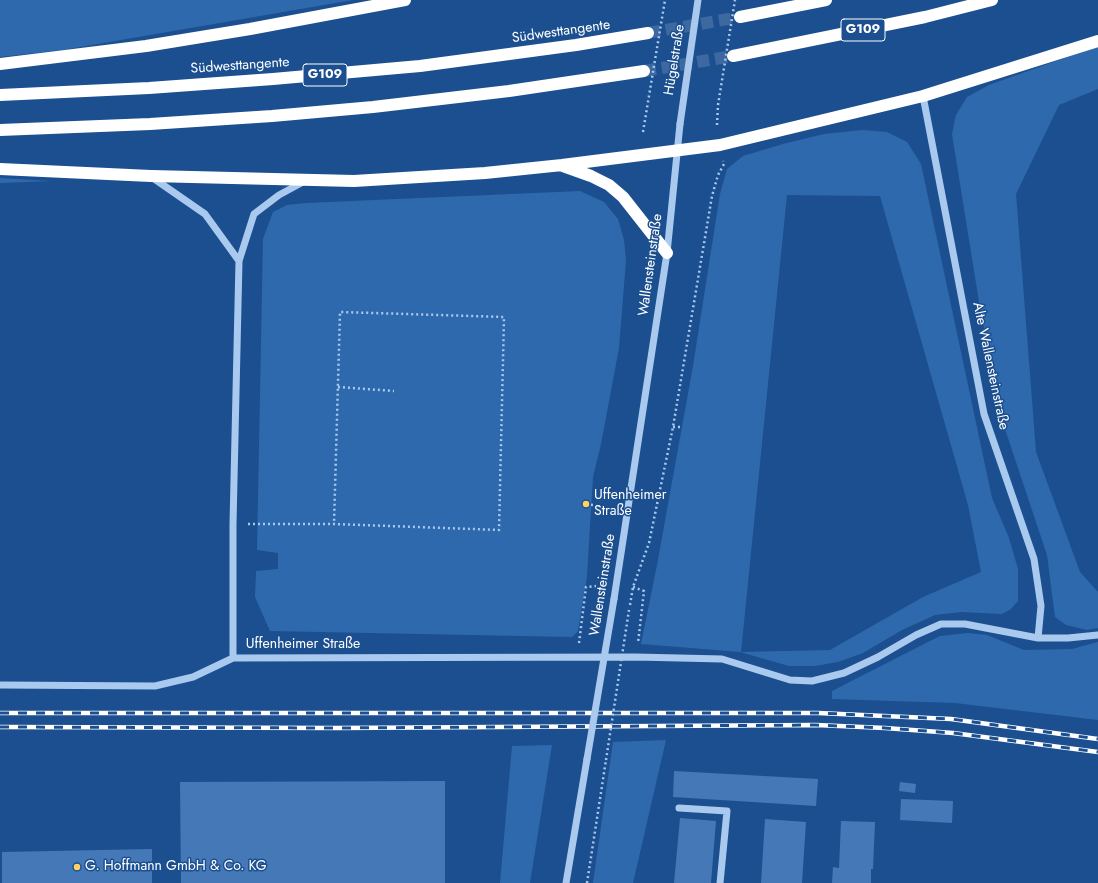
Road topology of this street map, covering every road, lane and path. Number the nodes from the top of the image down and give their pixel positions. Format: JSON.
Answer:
{"nodes":[{"id":1,"x":405,"y":0,"type":"edge"},
{"id":2,"x":665,"y":0,"type":"edge"},
{"id":3,"x":698,"y":0,"type":"edge"},
{"id":4,"x":735,"y":0,"type":"edge"},
{"id":5,"x":826,"y":0,"type":"edge"},
{"id":6,"x":992,"y":0,"type":"edge"},
{"id":7,"x":740,"y":17,"type":"tunnel mouth"},
{"id":8,"x":648,"y":33,"type":"tunnel mouth"},
{"id":9,"x":1098,"y":41,"type":"edge"},
{"id":10,"x":733,"y":56,"type":"tunnel mouth"},
{"id":11,"x":0,"y":64,"type":"edge"},
{"id":12,"x":644,"y":70,"type":"tunnel mouth"},
{"id":13,"x":0,"y":95,"type":"edge"},
{"id":14,"x":923,"y":96,"type":"junction"},
{"id":15,"x":680,"y":124,"type":"joint"},
{"id":16,"x":718,"y":125,"type":"dead end"},
{"id":17,"x":0,"y":130,"type":"edge"},
{"id":18,"x":643,"y":132,"type":"dead end"},
{"id":19,"x":677,"y":151,"type":"junction"},
{"id":20,"x":724,"y":164,"type":"dead end"},
{"id":21,"x":562,"y":165,"type":"junction"},
{"id":22,"x":0,"y":169,"type":"edge"},
{"id":23,"x":151,"y":176,"type":"junction"},
{"id":24,"x":307,"y":180,"type":"junction"},
{"id":25,"x":667,"y":253,"type":"junction"},
{"id":26,"x":240,"y":261,"type":"junction"},
{"id":27,"x":338,"y":387,"type":"junction"},
{"id":28,"x":394,"y":391,"type":"dead end"},
{"id":29,"x":673,"y":427,"type":"junction"},
{"id":30,"x":680,"y":427,"type":"dead end"},
{"id":31,"x":586,"y":504,"type":"dead end"},
{"id":32,"x":594,"y":505,"type":"dead end"},
{"id":33,"x":233,"y":524,"type":"junction"},
{"id":34,"x":334,"y":524,"type":"junction"},
{"id":35,"x":596,"y":586,"type":"dead end"},
{"id":36,"x":633,"y":587,"type":"junction"},
{"id":37,"x":1098,"y":635,"type":"edge"},
{"id":38,"x":1038,"y":638,"type":"junction"},
{"id":39,"x":577,"y":657,"type":"junction"},
{"id":40,"x":636,"y":657,"type":"junction"},
{"id":41,"x":233,"y":658,"type":"junction"},
{"id":42,"x":0,"y":685,"type":"edge"},
{"id":43,"x":679,"y":808,"type":"dead end"},
{"id":44,"x":566,"y":883,"type":"edge"},
{"id":45,"x":587,"y":883,"type":"edge"},
{"id":46,"x":720,"y":883,"type":"edge"}],
"edges":[{"from":1,"to":11,"type":"highway"},
{"from":2,"to":18,"type":"path","bridge":true},
{"from":3,"to":15,"type":"street","name":"Hügelstraße","bridge":true},
{"from":4,"to":16,"type":"path","bridge":true},
{"from":5,"to":7,"type":"highway"},
{"from":6,"to":10,"type":"highway","number":"G109"},
{"from":8,"to":13,"type":"highway","name":"Südwesttangente","number":"G109"},
{"from":9,"to":14,"type":"highway"},
{"from":12,"to":17,"type":"highway"},
{"from":14,"to":19,"type":"highway"},
{"from":14,"to":38,"type":"street","name":"Alte Wallensteinstraße"},
{"from":15,"to":19,"type":"street","name":"Wallensteinstraße"},
{"from":19,"to":21,"type":"highway"},
{"from":19,"to":25,"type":"street","name":"Wallensteinstraße"},
{"from":20,"to":29,"type":"path"},
{"from":21,"to":24,"type":"highway"},
{"from":21,"to":25,"type":"highway"},
{"from":22,"to":23,"type":"highway"},
{"from":23,"to":24,"type":"highway"},
{"from":23,"to":26,"type":"street"},
{"from":24,"to":26,"type":"street"},
{"from":25,"to":44,"type":"street","name":"Wallensteinstraße","bridge":true},
{"from":26,"to":33,"type":"street"},
{"from":27,"to":28,"type":"path"},
{"from":27,"to":34,"type":"path"},
{"from":27,"to":34,"type":"path"},
{"from":29,"to":30,"type":"path"},
{"from":29,"to":36,"type":"path"},
{"from":31,"to":32,"type":"path"},
{"from":33,"to":34,"type":"path"},
{"from":33,"to":41,"type":"street"},
{"from":35,"to":39,"type":"path"},
{"from":36,"to":40,"type":"path"},
{"from":36,"to":45,"type":"path","bridge":true},
{"from":37,"to":38,"type":"street","name":"Uffenheimer Straße"},
{"from":38,"to":40,"type":"street","name":"Uffenheimer Straße"},
{"from":39,"to":40,"type":"street","name":"Uffenheimer Straße"},
{"from":39,"to":41,"type":"street","name":"Uffenheimer Straße"},
{"from":41,"to":42,"type":"street","name":"Uffenheimer Straße"},
{"from":43,"to":46,"type":"street"}]}
